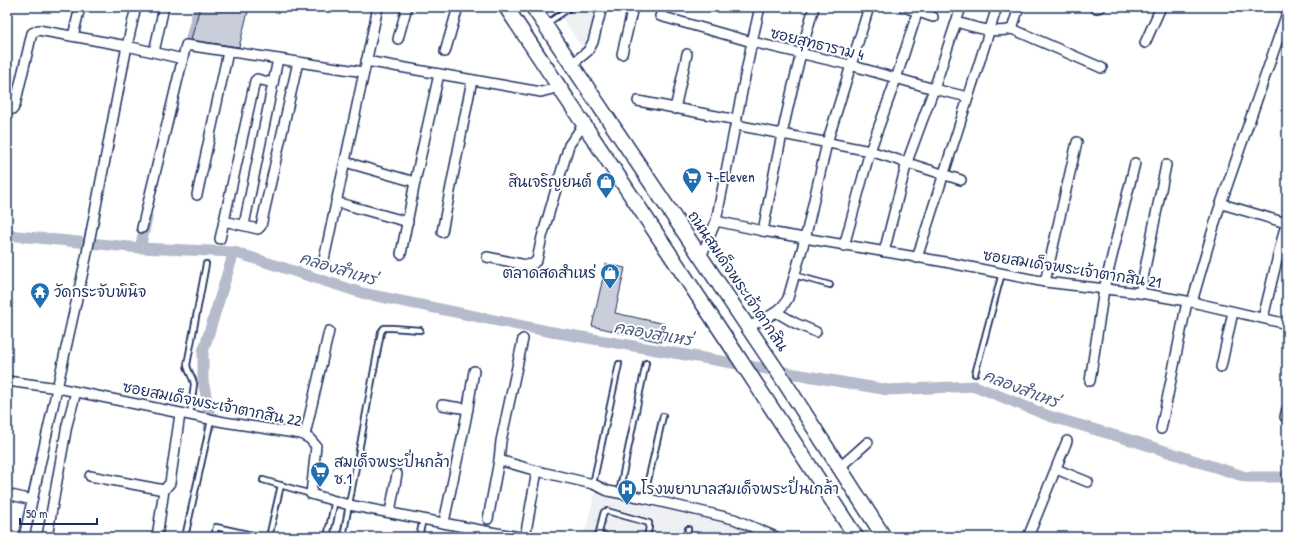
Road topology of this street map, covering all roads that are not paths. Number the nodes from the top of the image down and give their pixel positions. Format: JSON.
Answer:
{"nodes":[{"id":1,"x":80,"y":7,"type":"edge"},
{"id":2,"x":136,"y":7,"type":"edge"},
{"id":3,"x":164,"y":7,"type":"edge"},
{"id":4,"x":378,"y":7,"type":"edge"},
{"id":5,"x":407,"y":7,"type":"edge"},
{"id":6,"x":458,"y":7,"type":"edge"},
{"id":7,"x":506,"y":7,"type":"edge"},
{"id":8,"x":533,"y":7,"type":"edge"},
{"id":9,"x":571,"y":7,"type":"edge"},
{"id":10,"x":602,"y":7,"type":"edge"},
{"id":11,"x":633,"y":7,"type":"edge"},
{"id":12,"x":760,"y":7,"type":"edge"},
{"id":13,"x":814,"y":7,"type":"edge"},
{"id":14,"x":869,"y":7,"type":"edge"},
{"id":15,"x":904,"y":7,"type":"edge"},
{"id":16,"x":960,"y":7,"type":"edge"},
{"id":17,"x":997,"y":7,"type":"edge"},
{"id":18,"x":1019,"y":7,"type":"edge"},
{"id":19,"x":1094,"y":7,"type":"edge"},
{"id":20,"x":1101,"y":7,"type":"edge"},
{"id":21,"x":1161,"y":7,"type":"edge"},
{"id":22,"x":919,"y":9,"type":"edge"},
{"id":23,"x":1287,"y":13,"type":"edge"},
{"id":24,"x":660,"y":16,"type":"dead end"},
{"id":25,"x":933,"y":17,"type":"dead end"},
{"id":26,"x":956,"y":22,"type":"junction"},
{"id":27,"x":545,"y":25,"type":"junction"},
{"id":28,"x":1012,"y":29,"type":"junction"},
{"id":29,"x":990,"y":31,"type":"junction"},
{"id":30,"x":73,"y":36,"type":"junction"},
{"id":31,"x":398,"y":39,"type":"dead end"},
{"id":32,"x":752,"y":42,"type":"junction"},
{"id":33,"x":1145,"y":43,"type":"dead end"},
{"id":34,"x":127,"y":46,"type":"junction"},
{"id":35,"x":154,"y":52,"type":"junction"},
{"id":36,"x":228,"y":52,"type":"junction"},
{"id":37,"x":445,"y":52,"type":"dead end"},
{"id":38,"x":622,"y":54,"type":"dead end"},
{"id":39,"x":687,"y":54,"type":"dead end"},
{"id":40,"x":800,"y":54,"type":"junction"},
{"id":41,"x":183,"y":59,"type":"junction"},
{"id":42,"x":278,"y":60,"type":"junction"},
{"id":43,"x":366,"y":61,"type":"junction"},
{"id":44,"x":298,"y":62,"type":"junction"},
{"id":45,"x":572,"y":64,"type":"junction"},
{"id":46,"x":850,"y":65,"type":"junction"},
{"id":47,"x":1102,"y":68,"type":"dead end"},
{"id":48,"x":364,"y":72,"type":"junction"},
{"id":49,"x":440,"y":74,"type":"junction"},
{"id":50,"x":896,"y":79,"type":"junction"},
{"id":51,"x":472,"y":80,"type":"junction"},
{"id":52,"x":274,"y":83,"type":"junction"},
{"id":53,"x":560,"y":87,"type":"junction"},
{"id":54,"x":934,"y":89,"type":"junction"},
{"id":55,"x":968,"y":98,"type":"junction"},
{"id":56,"x":638,"y":101,"type":"dead end"},
{"id":57,"x":675,"y":108,"type":"junction"},
{"id":58,"x":7,"y":110,"type":"edge"},
{"id":59,"x":736,"y":123,"type":"junction"},
{"id":60,"x":584,"y":124,"type":"junction"},
{"id":61,"x":781,"y":134,"type":"junction"},
{"id":62,"x":1077,"y":142,"type":"dead end"},
{"id":63,"x":827,"y":143,"type":"junction"},
{"id":64,"x":870,"y":151,"type":"junction"},
{"id":65,"x":345,"y":162,"type":"junction"},
{"id":66,"x":907,"y":162,"type":"junction"},
{"id":67,"x":1135,"y":163,"type":"dead end"},
{"id":68,"x":1166,"y":165,"type":"dead end"},
{"id":69,"x":943,"y":175,"type":"junction"},
{"id":70,"x":961,"y":180,"type":"dead end"},
{"id":71,"x":415,"y":182,"type":"junction"},
{"id":72,"x":197,"y":195,"type":"dead end"},
{"id":73,"x":336,"y":202,"type":"junction"},
{"id":74,"x":1222,"y":204,"type":"junction"},
{"id":75,"x":224,"y":221,"type":"junction"},
{"id":76,"x":716,"y":221,"type":"junction"},
{"id":77,"x":408,"y":222,"type":"junction"},
{"id":78,"x":1287,"y":223,"type":"edge"},
{"id":79,"x":244,"y":225,"type":"junction"},
{"id":80,"x":142,"y":228,"type":"dead end"},
{"id":81,"x":763,"y":231,"type":"junction"},
{"id":82,"x":442,"y":232,"type":"dead end"},
{"id":83,"x":220,"y":239,"type":"dead end"},
{"id":84,"x":804,"y":239,"type":"junction"},
{"id":85,"x":844,"y":246,"type":"junction"},
{"id":86,"x":884,"y":252,"type":"junction"},
{"id":87,"x":402,"y":254,"type":"dead end"},
{"id":88,"x":487,"y":257,"type":"dead end"},
{"id":89,"x":701,"y":257,"type":"junction"},
{"id":90,"x":917,"y":258,"type":"junction"},
{"id":91,"x":206,"y":264,"type":"dead end"},
{"id":92,"x":323,"y":264,"type":"dead end"},
{"id":93,"x":1002,"y":274,"type":"junction"},
{"id":94,"x":794,"y":275,"type":"junction"},
{"id":95,"x":1045,"y":282,"type":"junction"},
{"id":96,"x":830,"y":285,"type":"dead end"},
{"id":97,"x":1104,"y":289,"type":"junction"},
{"id":98,"x":1140,"y":293,"type":"junction"},
{"id":99,"x":1190,"y":302,"type":"junction"},
{"id":100,"x":776,"y":312,"type":"junction"},
{"id":101,"x":1233,"y":312,"type":"junction"},
{"id":102,"x":1263,"y":318,"type":"junction"},
{"id":103,"x":1287,"y":324,"type":"edge"},
{"id":104,"x":748,"y":327,"type":"junction"},
{"id":105,"x":420,"y":330,"type":"dead end"},
{"id":106,"x":329,"y":331,"type":"dead end"},
{"id":107,"x":816,"y":332,"type":"dead end"},
{"id":108,"x":523,"y":339,"type":"dead end"},
{"id":109,"x":646,"y":363,"type":"dead end"},
{"id":110,"x":619,"y":364,"type":"dead end"},
{"id":111,"x":1221,"y":368,"type":"dead end"},
{"id":112,"x":474,"y":371,"type":"dead end"},
{"id":113,"x":975,"y":374,"type":"dead end"},
{"id":114,"x":7,"y":381,"type":"edge"},
{"id":115,"x":1090,"y":382,"type":"dead end"},
{"id":116,"x":58,"y":388,"type":"junction"},
{"id":117,"x":76,"y":392,"type":"junction"},
{"id":118,"x":442,"y":405,"type":"dead end"},
{"id":119,"x":468,"y":409,"type":"junction"},
{"id":120,"x":180,"y":414,"type":"junction"},
{"id":121,"x":190,"y":416,"type":"junction"},
{"id":122,"x":663,"y":416,"type":"dead end"},
{"id":123,"x":211,"y":420,"type":"junction"},
{"id":124,"x":1161,"y":428,"type":"dead end"},
{"id":125,"x":305,"y":435,"type":"junction"},
{"id":126,"x":1068,"y":441,"type":"dead end"},
{"id":127,"x":868,"y":442,"type":"dead end"},
{"id":128,"x":499,"y":460,"type":"junction"},
{"id":129,"x":839,"y":468,"type":"junction"},
{"id":130,"x":1056,"y":469,"type":"junction"},
{"id":131,"x":537,"y":471,"type":"junction"},
{"id":132,"x":397,"y":474,"type":"dead end"},
{"id":133,"x":90,"y":476,"type":"dead end"},
{"id":134,"x":263,"y":480,"type":"dead end"},
{"id":135,"x":1088,"y":482,"type":"dead end"},
{"id":136,"x":593,"y":484,"type":"junction"},
{"id":137,"x":281,"y":485,"type":"junction"},
{"id":138,"x":164,"y":490,"type":"junction"},
{"id":139,"x":619,"y":493,"type":"junction"},
{"id":140,"x":7,"y":494,"type":"edge"},
{"id":141,"x":311,"y":494,"type":"junction"},
{"id":142,"x":644,"y":498,"type":"junction"},
{"id":143,"x":32,"y":500,"type":"junction"},
{"id":144,"x":335,"y":500,"type":"junction"},
{"id":145,"x":350,"y":504,"type":"junction"},
{"id":146,"x":390,"y":512,"type":"junction"},
{"id":147,"x":424,"y":518,"type":"junction"},
{"id":148,"x":488,"y":519,"type":"dead end"},
{"id":149,"x":444,"y":522,"type":"junction"},
{"id":150,"x":688,"y":529,"type":"dead end"},
{"id":151,"x":598,"y":536,"type":"edge"},
{"id":152,"x":24,"y":537,"type":"edge"},
{"id":153,"x":47,"y":537,"type":"edge"},
{"id":154,"x":157,"y":537,"type":"edge"},
{"id":155,"x":185,"y":537,"type":"edge"},
{"id":156,"x":214,"y":537,"type":"edge"},
{"id":157,"x":262,"y":537,"type":"edge"},
{"id":158,"x":269,"y":537,"type":"edge"},
{"id":159,"x":327,"y":537,"type":"edge"},
{"id":160,"x":343,"y":537,"type":"edge"},
{"id":161,"x":419,"y":537,"type":"edge"},
{"id":162,"x":520,"y":537,"type":"edge"},
{"id":163,"x":525,"y":537,"type":"edge"},
{"id":164,"x":606,"y":537,"type":"edge"},
{"id":165,"x":647,"y":537,"type":"edge"},
{"id":166,"x":687,"y":537,"type":"edge"},
{"id":167,"x":776,"y":537,"type":"edge"},
{"id":168,"x":856,"y":537,"type":"edge"},
{"id":169,"x":884,"y":537,"type":"edge"},
{"id":170,"x":1028,"y":537,"type":"edge"}],
"edges":[{"from":1,"to":30,"type":"street"},
{"from":2,"to":34,"type":"street"},
{"from":3,"to":35,"type":"street"},
{"from":4,"to":43,"type":"street"},
{"from":5,"to":31,"type":"street"},
{"from":6,"to":37,"type":"street"},
{"from":7,"to":53,"type":"main road"},
{"from":8,"to":27,"type":"main road","name":"ถนนสมเด็จพระเจ้าตากสิน"},
{"from":9,"to":27,"type":"lane"},
{"from":10,"to":45,"type":"street"},
{"from":11,"to":38,"type":"street"},
{"from":12,"to":32,"type":"street"},
{"from":13,"to":40,"type":"street"},
{"from":14,"to":46,"type":"street"},
{"from":15,"to":22,"type":"street"},
{"from":16,"to":26,"type":"street"},
{"from":17,"to":29,"type":"street"},
{"from":18,"to":28,"type":"street"},
{"from":19,"to":20,"type":"street"},
{"from":21,"to":33,"type":"street"},
{"from":22,"to":25,"type":"street"},
{"from":22,"to":50,"type":"street"},
{"from":23,"to":74,"type":"street"},
{"from":24,"to":32,"type":"street","name":"ซอยสุทธาราม 4"},
{"from":26,"to":29,"type":"street"},
{"from":26,"to":54,"type":"street"},
{"from":27,"to":45,"type":"main road","name":"ถนนสมเด็จพระเจ้าตากสิน"},
{"from":28,"to":29,"type":"street"},
{"from":28,"to":47,"type":"street"},
{"from":29,"to":55,"type":"street"},
{"from":30,"to":34,"type":"street"},
{"from":30,"to":58,"type":"street"},
{"from":32,"to":40,"type":"street","name":"ซอยสุทธาราม 4"},
{"from":32,"to":59,"type":"street"},
{"from":34,"to":35,"type":"street"},
{"from":34,"to":116,"type":"street"},
{"from":35,"to":41,"type":"street"},
{"from":36,"to":41,"type":"street"},
{"from":36,"to":42,"type":"street"},
{"from":36,"to":72,"type":"street"},
{"from":39,"to":57,"type":"street"},
{"from":40,"to":46,"type":"street","name":"ซอยสุทธาราม 4"},
{"from":40,"to":61,"type":"street"},
{"from":41,"to":80,"type":"street"},
{"from":42,"to":44,"type":"street"},
{"from":42,"to":52,"type":"street"},
{"from":43,"to":48,"type":"street"},
{"from":43,"to":49,"type":"street"},
{"from":44,"to":48,"type":"street"},
{"from":44,"to":79,"type":"street"},
{"from":45,"to":89,"type":"main road","name":"ถนนสมเด็จพระเจ้าตากสิน"},
{"from":46,"to":50,"type":"street","name":"ซอยสุทธาราม 4"},
{"from":46,"to":63,"type":"street"},
{"from":48,"to":65,"type":"street"},
{"from":49,"to":51,"type":"street"},
{"from":49,"to":71,"type":"street"},
{"from":50,"to":54,"type":"street","name":"ซอยสุทธาราม 4"},
{"from":50,"to":64,"type":"street"},
{"from":51,"to":53,"type":"street"},
{"from":51,"to":82,"type":"street"},
{"from":52,"to":75,"type":"street"},
{"from":52,"to":79,"type":"street"},
{"from":53,"to":60,"type":"main road"},
{"from":54,"to":55,"type":"street","name":"ซอยสุทธาราม 4"},
{"from":54,"to":66,"type":"street"},
{"from":55,"to":69,"type":"street"},
{"from":56,"to":57,"type":"street"},
{"from":57,"to":59,"type":"street"},
{"from":59,"to":61,"type":"street"},
{"from":59,"to":76,"type":"street"},
{"from":60,"to":88,"type":"street"},
{"from":60,"to":168,"type":"main road"},
{"from":61,"to":63,"type":"street"},
{"from":61,"to":81,"type":"street"},
{"from":62,"to":95,"type":"street"},
{"from":63,"to":64,"type":"street"},
{"from":63,"to":84,"type":"street"},
{"from":64,"to":66,"type":"street"},
{"from":64,"to":85,"type":"street"},
{"from":65,"to":71,"type":"street"},
{"from":65,"to":73,"type":"street"},
{"from":66,"to":69,"type":"street"},
{"from":66,"to":86,"type":"street"},
{"from":67,"to":97,"type":"street"},
{"from":68,"to":98,"type":"street"},
{"from":69,"to":70,"type":"street"},
{"from":69,"to":90,"type":"street"},
{"from":71,"to":77,"type":"street"},
{"from":73,"to":77,"type":"street"},
{"from":73,"to":92,"type":"street"},
{"from":74,"to":78,"type":"street"},
{"from":74,"to":99,"type":"street"},
{"from":75,"to":79,"type":"street"},
{"from":75,"to":83,"type":"street"},
{"from":76,"to":81,"type":"street","name":"ซอยสมเด็จพระเจ้าตากสิน 21"},
{"from":76,"to":89,"type":"street"},
{"from":77,"to":87,"type":"street"},
{"from":78,"to":102,"type":"street"},
{"from":81,"to":84,"type":"street","name":"ซอยสมเด็จพระเจ้าตากสิน 21"},
{"from":84,"to":85,"type":"street","name":"ซอยสมเด็จพระเจ้าตากสิน 21"},
{"from":84,"to":94,"type":"street"},
{"from":85,"to":86,"type":"street","name":"ซอยสมเด็จพระเจ้าตากสิน 21"},
{"from":86,"to":90,"type":"street","name":"ซอยสมเด็จพระเจ้าตากสิน 21"},
{"from":89,"to":104,"type":"main road","name":"ถนนสมเด็จพระเจ้าตากสิน"},
{"from":90,"to":93,"type":"street","name":"ซอยสมเด็จพระเจ้าตากสิน 21"},
{"from":91,"to":121,"type":"lane"},
{"from":93,"to":95,"type":"street","name":"ซอยสมเด็จพระเจ้าตากสิน 21"},
{"from":93,"to":113,"type":"lane"},
{"from":94,"to":96,"type":"lane"},
{"from":94,"to":100,"type":"street"},
{"from":95,"to":97,"type":"street","name":"ซอยสมเด็จพระเจ้าตากสิน 21"},
{"from":97,"to":98,"type":"street","name":"ซอยสมเด็จพระเจ้าตากสิน 21"},
{"from":97,"to":115,"type":"street"},
{"from":98,"to":99,"type":"street","name":"ซอยสมเด็จพระเจ้าตากสิน 21"},
{"from":99,"to":101,"type":"street","name":"ซอยสมเด็จพระเจ้าตากสิน 21"},
{"from":99,"to":124,"type":"street"},
{"from":100,"to":104,"type":"street"},
{"from":100,"to":107,"type":"street"},
{"from":101,"to":102,"type":"street","name":"ซอยสมเด็จพระเจ้าตากสิน 21"},
{"from":101,"to":111,"type":"street"},
{"from":102,"to":103,"type":"street","name":"ซอยสมเด็จพระเจ้าตากสิน 21"},
{"from":104,"to":129,"type":"main road","name":"ถนนสมเด็จพระเจ้าตากสิน"},
{"from":105,"to":145,"type":"lane"},
{"from":106,"to":125,"type":"street"},
{"from":108,"to":128,"type":"street"},
{"from":109,"to":139,"type":"lane"},
{"from":110,"to":136,"type":"lane"},
{"from":112,"to":119,"type":"street"},
{"from":114,"to":116,"type":"street","name":"ซอยสมเด็จพระเจ้าตากสิน 22"},
{"from":116,"to":117,"type":"street","name":"ซอยสมเด็จพระเจ้าตากสิน 22"},
{"from":116,"to":143,"type":"street"},
{"from":117,"to":120,"type":"street","name":"ซอยสมเด็จพระเจ้าตากสิน 22"},
{"from":117,"to":153,"type":"street"},
{"from":118,"to":119,"type":"street"},
{"from":119,"to":149,"type":"street"},
{"from":120,"to":121,"type":"street","name":"ซอยสมเด็จพระเจ้าตากสิน 22"},
{"from":120,"to":138,"type":"street"},
{"from":121,"to":123,"type":"street","name":"ซอยสมเด็จพระเจ้าตากสิน 22"},
{"from":122,"to":142,"type":"lane"},
{"from":123,"to":125,"type":"street","name":"ซอยสมเด็จพระเจ้าตากสิน 22"},
{"from":123,"to":155,"type":"lane"},
{"from":125,"to":141,"type":"street","name":"ซอยสมเด็จพระเจ้าตากสิน 22"},
{"from":126,"to":130,"type":"street"},
{"from":127,"to":129,"type":"street"},
{"from":128,"to":131,"type":"street"},
{"from":128,"to":148,"type":"street"},
{"from":129,"to":169,"type":"main road","name":"ถนนสมเด็จพระเจ้าตากสิน"},
{"from":130,"to":135,"type":"street"},
{"from":130,"to":170,"type":"street"},
{"from":131,"to":136,"type":"street"},
{"from":131,"to":163,"type":"street"},
{"from":132,"to":146,"type":"street"},
{"from":133,"to":138,"type":"street"},
{"from":134,"to":137,"type":"lane"},
{"from":136,"to":139,"type":"street"},
{"from":137,"to":141,"type":"lane"},
{"from":137,"to":158,"type":"lane"},
{"from":138,"to":154,"type":"street"},
{"from":139,"to":142,"type":"street"},
{"from":140,"to":143,"type":"street"},
{"from":141,"to":144,"type":"street"},
{"from":142,"to":167,"type":"street"},
{"from":143,"to":152,"type":"street"},
{"from":144,"to":145,"type":"street"},
{"from":144,"to":159,"type":"lane"},
{"from":145,"to":146,"type":"street"},
{"from":145,"to":160,"type":"lane"},
{"from":146,"to":147,"type":"street"},
{"from":147,"to":149,"type":"street"},
{"from":147,"to":161,"type":"lane"},
{"from":149,"to":162,"type":"street"},
{"from":150,"to":166,"type":"lane"},
{"from":151,"to":164,"type":"lane"},
{"from":151,"to":165,"type":"lane"},
{"from":156,"to":157,"type":"lane"}]}
